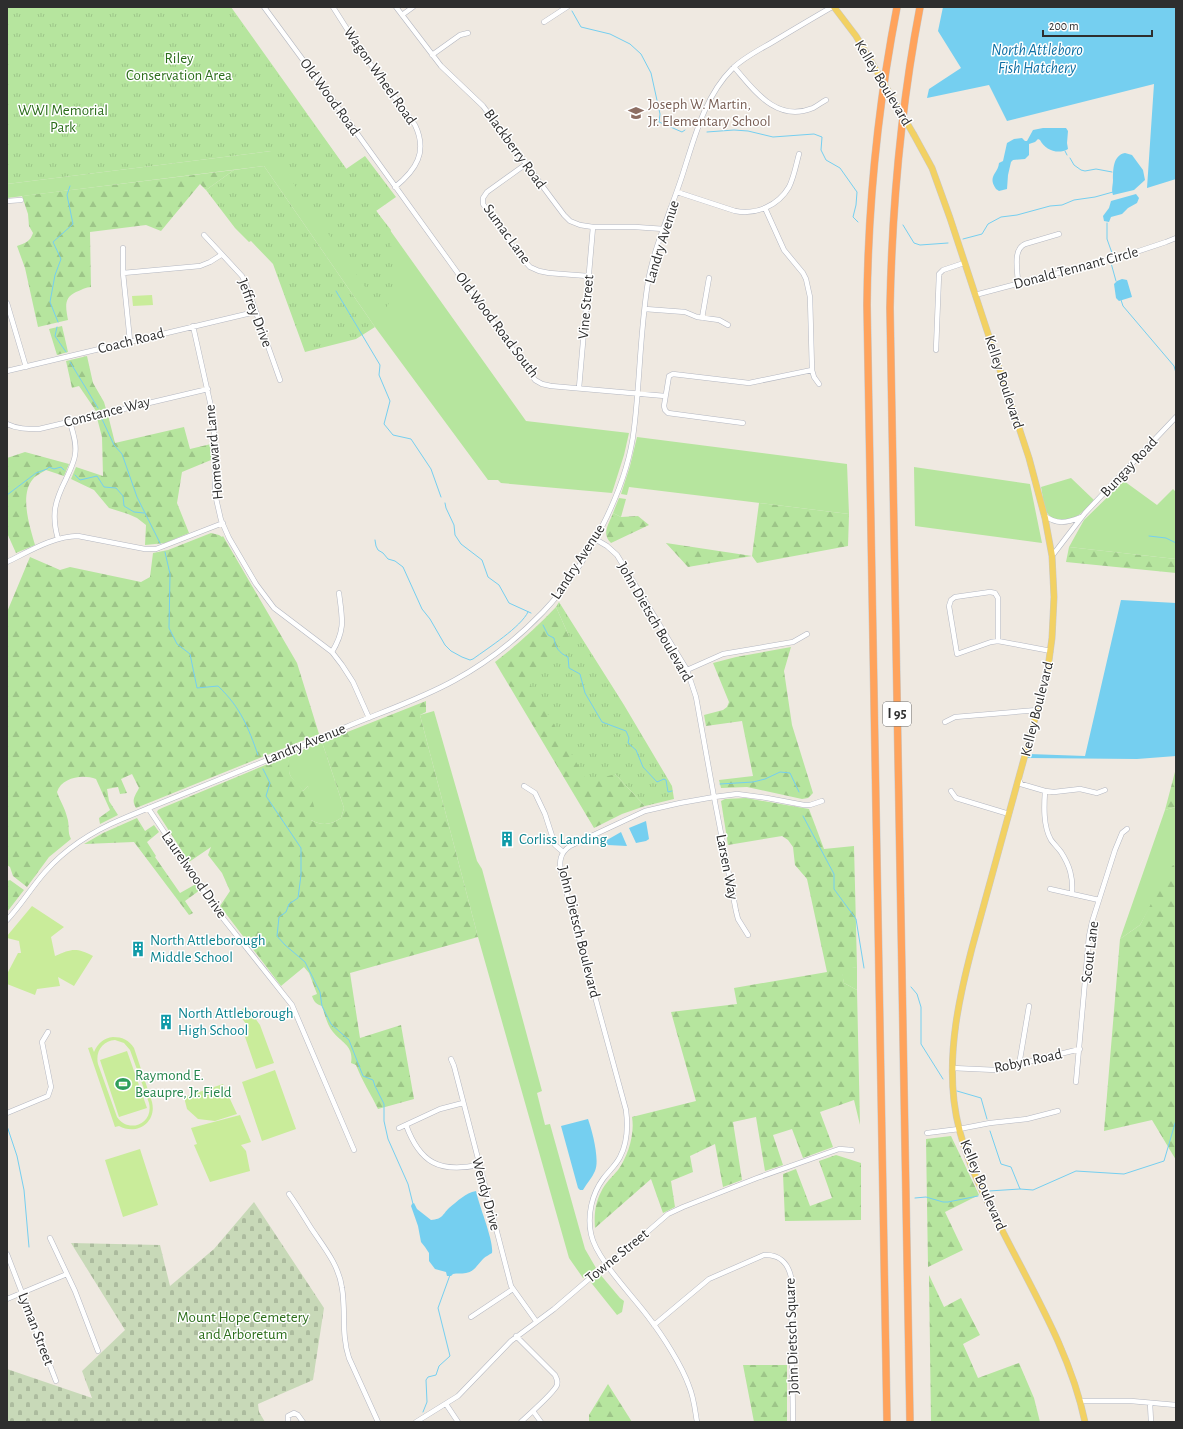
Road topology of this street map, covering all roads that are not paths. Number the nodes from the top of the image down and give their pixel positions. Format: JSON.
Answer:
{"nodes":[{"id":1,"x":264,"y":7,"type":"edge"},
{"id":2,"x":333,"y":7,"type":"edge"},
{"id":3,"x":396,"y":7,"type":"edge"},
{"id":4,"x":413,"y":7,"type":"edge"},
{"id":5,"x":567,"y":7,"type":"edge"},
{"id":6,"x":833,"y":7,"type":"edge"},
{"id":7,"x":896,"y":7,"type":"edge"},
{"id":8,"x":920,"y":7,"type":"edge"},
{"id":9,"x":402,"y":15,"type":"junction"},
{"id":10,"x":544,"y":22,"type":"dead end"},
{"id":11,"x":468,"y":33,"type":"dead end"},
{"id":12,"x":432,"y":55,"type":"junction"},
{"id":13,"x":734,"y":67,"type":"junction"},
{"id":14,"x":826,"y":100,"type":"dead end"},
{"id":15,"x":799,"y":154,"type":"dead end"},
{"id":16,"x":526,"y":164,"type":"junction"},
{"id":17,"x":395,"y":187,"type":"junction"},
{"id":18,"x":677,"y":192,"type":"junction"},
{"id":19,"x":21,"y":200,"type":"dead end"},
{"id":20,"x":7,"y":201,"type":"edge"},
{"id":21,"x":765,"y":208,"type":"junction"},
{"id":22,"x":593,"y":227,"type":"junction"},
{"id":23,"x":664,"y":229,"type":"junction"},
{"id":24,"x":1059,"y":234,"type":"dead end"},
{"id":25,"x":204,"y":235,"type":"dead end"},
{"id":26,"x":1176,"y":238,"type":"edge"},
{"id":27,"x":123,"y":248,"type":"dead end"},
{"id":28,"x":221,"y":254,"type":"junction"},
{"id":29,"x":964,"y":263,"type":"junction"},
{"id":30,"x":123,"y":273,"type":"junction"},
{"id":31,"x":588,"y":276,"type":"junction"},
{"id":32,"x":709,"y":278,"type":"dead end"},
{"id":33,"x":1018,"y":283,"type":"junction"},
{"id":34,"x":975,"y":295,"type":"junction"},
{"id":35,"x":7,"y":303,"type":"edge"},
{"id":36,"x":645,"y":308,"type":"junction"},
{"id":37,"x":255,"y":312,"type":"junction"},
{"id":38,"x":702,"y":318,"type":"junction"},
{"id":39,"x":728,"y":325,"type":"dead end"},
{"id":40,"x":193,"y":326,"type":"junction"},
{"id":41,"x":130,"y":341,"type":"junction"},
{"id":42,"x":936,"y":350,"type":"dead end"},
{"id":43,"x":26,"y":367,"type":"junction"},
{"id":44,"x":812,"y":370,"type":"junction"},
{"id":45,"x":7,"y":371,"type":"edge"},
{"id":46,"x":280,"y":380,"type":"dead end"},
{"id":47,"x":819,"y":384,"type":"dead end"},
{"id":48,"x":579,"y":388,"type":"junction"},
{"id":49,"x":208,"y":389,"type":"junction"},
{"id":50,"x":638,"y":394,"type":"junction"},
{"id":51,"x":665,"y":396,"type":"junction"},
{"id":52,"x":1176,"y":417,"type":"edge"},
{"id":53,"x":70,"y":422,"type":"junction"},
{"id":54,"x":743,"y":423,"type":"dead end"},
{"id":55,"x":7,"y":424,"type":"edge"},
{"id":56,"x":1044,"y":515,"type":"junction"},
{"id":57,"x":1082,"y":517,"type":"junction"},
{"id":58,"x":223,"y":523,"type":"junction"},
{"id":59,"x":58,"y":538,"type":"junction"},
{"id":60,"x":595,"y":539,"type":"junction"},
{"id":61,"x":1052,"y":556,"type":"junction"},
{"id":62,"x":7,"y":562,"type":"edge"},
{"id":63,"x":339,"y":593,"type":"dead end"},
{"id":64,"x":807,"y":634,"type":"dead end"},
{"id":65,"x":998,"y":641,"type":"junction"},
{"id":66,"x":1051,"y":651,"type":"junction"},
{"id":67,"x":332,"y":652,"type":"junction"},
{"id":68,"x":687,"y":670,"type":"junction"},
{"id":69,"x":1038,"y":710,"type":"junction"},
{"id":70,"x":369,"y":718,"type":"junction"},
{"id":71,"x":945,"y":722,"type":"dead end"},
{"id":72,"x":1018,"y":780,"type":"junction"},
{"id":73,"x":524,"y":786,"type":"dead end"},
{"id":74,"x":1105,"y":790,"type":"dead end"},
{"id":75,"x":951,"y":791,"type":"dead end"},
{"id":76,"x":1045,"y":791,"type":"junction"},
{"id":77,"x":714,"y":797,"type":"junction"},
{"id":78,"x":822,"y":801,"type":"dead end"},
{"id":79,"x":148,"y":808,"type":"junction"},
{"id":80,"x":1009,"y":814,"type":"junction"},
{"id":81,"x":1127,"y":829,"type":"dead end"},
{"id":82,"x":563,"y":852,"type":"junction"},
{"id":83,"x":1050,"y":889,"type":"dead end"},
{"id":84,"x":1072,"y":893,"type":"junction"},
{"id":85,"x":1099,"y":900,"type":"junction"},
{"id":86,"x":7,"y":920,"type":"edge"},
{"id":87,"x":748,"y":935,"type":"dead end"},
{"id":88,"x":1029,"y":1006,"type":"dead end"},
{"id":89,"x":48,"y":1032,"type":"dead end"},
{"id":90,"x":1080,"y":1049,"type":"junction"},
{"id":91,"x":451,"y":1059,"type":"dead end"},
{"id":92,"x":1019,"y":1065,"type":"junction"},
{"id":93,"x":952,"y":1068,"type":"junction"},
{"id":94,"x":1076,"y":1082,"type":"dead end"},
{"id":95,"x":463,"y":1103,"type":"junction"},
{"id":96,"x":1058,"y":1112,"type":"dead end"},
{"id":97,"x":7,"y":1113,"type":"edge"},
{"id":98,"x":406,"y":1125,"type":"junction"},
{"id":99,"x":399,"y":1128,"type":"dead end"},
{"id":100,"x":960,"y":1129,"type":"junction"},
{"id":101,"x":927,"y":1133,"type":"dead end"},
{"id":102,"x":354,"y":1150,"type":"dead end"},
{"id":103,"x":852,"y":1150,"type":"dead end"},
{"id":104,"x":479,"y":1165,"type":"junction"},
{"id":105,"x":289,"y":1194,"type":"dead end"},
{"id":106,"x":50,"y":1238,"type":"dead end"},
{"id":107,"x":7,"y":1254,"type":"edge"},
{"id":108,"x":607,"y":1265,"type":"junction"},
{"id":109,"x":67,"y":1274,"type":"junction"},
{"id":110,"x":513,"y":1289,"type":"junction"},
{"id":111,"x":21,"y":1293,"type":"junction"},
{"id":112,"x":7,"y":1299,"type":"edge"},
{"id":113,"x":471,"y":1317,"type":"dead end"},
{"id":114,"x":536,"y":1322,"type":"junction"},
{"id":115,"x":654,"y":1325,"type":"junction"},
{"id":116,"x":516,"y":1336,"type":"junction"},
{"id":117,"x":98,"y":1351,"type":"dead end"},
{"id":118,"x":56,"y":1381,"type":"dead end"},
{"id":119,"x":1080,"y":1401,"type":"junction"},
{"id":120,"x":1150,"y":1402,"type":"junction"},
{"id":121,"x":446,"y":1404,"type":"junction"},
{"id":122,"x":1176,"y":1405,"type":"edge"},
{"id":123,"x":533,"y":1411,"type":"junction"},
{"id":124,"x":288,"y":1422,"type":"edge"},
{"id":125,"x":303,"y":1422,"type":"edge"},
{"id":126,"x":378,"y":1422,"type":"edge"},
{"id":127,"x":416,"y":1422,"type":"edge"},
{"id":128,"x":458,"y":1422,"type":"edge"},
{"id":129,"x":521,"y":1422,"type":"edge"},
{"id":130,"x":541,"y":1422,"type":"edge"},
{"id":131,"x":697,"y":1422,"type":"edge"},
{"id":132,"x":793,"y":1422,"type":"edge"},
{"id":133,"x":887,"y":1422,"type":"edge"},
{"id":134,"x":910,"y":1422,"type":"edge"},
{"id":135,"x":1085,"y":1422,"type":"edge"},
{"id":136,"x":1151,"y":1422,"type":"edge"}],
"edges":[{"from":1,"to":17,"type":"street","name":"Old Wood Road"},
{"from":2,"to":17,"type":"street","name":"Wagon Wheel Road"},
{"from":3,"to":9,"type":"street","name":"Blackberry Road"},
{"from":4,"to":9,"type":"street"},
{"from":5,"to":10,"type":"street"},
{"from":6,"to":13,"type":"street","name":"Landry Avenue"},
{"from":6,"to":29,"type":"main road","name":"Kelley Boulevard","bridge":true},
{"from":7,"to":133,"type":"highway","number":"I 95"},
{"from":8,"to":134,"type":"highway","number":"I 95"},
{"from":9,"to":12,"type":"street","name":"Blackberry Road"},
{"from":11,"to":12,"type":"street"},
{"from":12,"to":16,"type":"street","name":"Blackberry Road"},
{"from":13,"to":14,"type":"street"},
{"from":13,"to":18,"type":"street","name":"Landry Avenue"},
{"from":15,"to":21,"type":"street"},
{"from":16,"to":22,"type":"street","name":"Blackberry Road"},
{"from":16,"to":31,"type":"street","name":"Sumac Lane"},
{"from":17,"to":48,"type":"street","name":"Old Wood Road South"},
{"from":18,"to":21,"type":"street"},
{"from":18,"to":23,"type":"street","name":"Landry Avenue"},
{"from":19,"to":20,"type":"street"},
{"from":21,"to":44,"type":"street"},
{"from":22,"to":23,"type":"street","name":"Blackberry Road"},
{"from":22,"to":31,"type":"street","name":"Vine Street"},
{"from":23,"to":36,"type":"street","name":"Landry Avenue"},
{"from":24,"to":33,"type":"street"},
{"from":25,"to":28,"type":"street","name":"Jeffrey Drive"},
{"from":26,"to":33,"type":"street","name":"Donald Tennant Circle"},
{"from":27,"to":30,"type":"street"},
{"from":28,"to":30,"type":"street"},
{"from":28,"to":37,"type":"street","name":"Jeffrey Drive"},
{"from":29,"to":34,"type":"main road","name":"Kelley Boulevard"},
{"from":29,"to":42,"type":"street"},
{"from":30,"to":41,"type":"street"},
{"from":31,"to":48,"type":"street","name":"Vine Street"},
{"from":32,"to":38,"type":"street"},
{"from":33,"to":34,"type":"street","name":"Donald Tennant Circle"},
{"from":34,"to":56,"type":"main road","name":"Kelley Boulevard"},
{"from":35,"to":43,"type":"street"},
{"from":36,"to":38,"type":"street"},
{"from":36,"to":50,"type":"street","name":"Landry Avenue"},
{"from":37,"to":40,"type":"street","name":"Coach Road"},
{"from":37,"to":46,"type":"street","name":"Jeffrey Drive"},
{"from":38,"to":39,"type":"street"},
{"from":40,"to":41,"type":"street","name":"Coach Road"},
{"from":40,"to":49,"type":"street","name":"Homeward Lane"},
{"from":41,"to":43,"type":"street","name":"Coach Road"},
{"from":43,"to":45,"type":"street","name":"Coach Road"},
{"from":44,"to":47,"type":"street"},
{"from":44,"to":51,"type":"street"},
{"from":48,"to":50,"type":"street","name":"Old Wood Road South"},
{"from":49,"to":53,"type":"street","name":"Constance Way"},
{"from":49,"to":58,"type":"street","name":"Homeward Lane"},
{"from":50,"to":51,"type":"street","name":"Old Wood Road South"},
{"from":50,"to":60,"type":"street","name":"Landry Avenue"},
{"from":51,"to":54,"type":"street"},
{"from":52,"to":57,"type":"street","name":"Bungay Road"},
{"from":53,"to":55,"type":"street","name":"Constance Way"},
{"from":53,"to":59,"type":"street"},
{"from":56,"to":57,"type":"street"},
{"from":56,"to":61,"type":"main road","name":"Kelley Boulevard"},
{"from":57,"to":61,"type":"street","name":"Bungay Road"},
{"from":58,"to":59,"type":"street"},
{"from":58,"to":67,"type":"street","name":"Homeward Lane"},
{"from":59,"to":62,"type":"street"},
{"from":60,"to":68,"type":"street","name":"John Dietsch Boulevard"},
{"from":60,"to":70,"type":"street","name":"Landry Avenue"},
{"from":61,"to":66,"type":"main road","name":"Kelley Boulevard"},
{"from":63,"to":67,"type":"street"},
{"from":64,"to":68,"type":"street"},
{"from":65,"to":65,"type":"street"},
{"from":65,"to":66,"type":"street"},
{"from":66,"to":69,"type":"main road","name":"Kelley Boulevard"},
{"from":67,"to":70,"type":"street","name":"Homeward Lane"},
{"from":68,"to":77,"type":"street","name":"John Dietsch Boulevard"},
{"from":69,"to":71,"type":"street"},
{"from":69,"to":72,"type":"main road","name":"Kelley Boulevard"},
{"from":70,"to":79,"type":"street","name":"Landry Avenue"},
{"from":72,"to":76,"type":"street"},
{"from":72,"to":80,"type":"main road","name":"Kelley Boulevard"},
{"from":73,"to":82,"type":"street"},
{"from":74,"to":76,"type":"street"},
{"from":75,"to":80,"type":"street"},
{"from":76,"to":84,"type":"street"},
{"from":77,"to":78,"type":"street"},
{"from":77,"to":82,"type":"street","name":"John Dietsch Boulevard"},
{"from":77,"to":87,"type":"street","name":"Larsen Way"},
{"from":79,"to":86,"type":"street","name":"Landry Avenue"},
{"from":79,"to":102,"type":"street","name":"Laurelwood Drive"},
{"from":80,"to":93,"type":"main road","name":"Kelley Boulevard"},
{"from":81,"to":85,"type":"street","name":"Scout Lane"},
{"from":82,"to":108,"type":"street","name":"John Dietsch Boulevard"},
{"from":83,"to":84,"type":"street"},
{"from":84,"to":85,"type":"street"},
{"from":85,"to":90,"type":"street","name":"Scout Lane"},
{"from":88,"to":92,"type":"street"},
{"from":89,"to":97,"type":"street"},
{"from":90,"to":92,"type":"street","name":"Robyn Road"},
{"from":90,"to":94,"type":"street","name":"Scout Lane"},
{"from":91,"to":95,"type":"street","name":"Wendy Drive"},
{"from":92,"to":93,"type":"street","name":"Robyn Road"},
{"from":93,"to":100,"type":"main road","name":"Kelley Boulevard"},
{"from":95,"to":98,"type":"street"},
{"from":95,"to":104,"type":"street","name":"Wendy Drive"},
{"from":96,"to":100,"type":"street"},
{"from":98,"to":99,"type":"street"},
{"from":98,"to":104,"type":"street"},
{"from":100,"to":101,"type":"street"},
{"from":100,"to":119,"type":"main road","name":"Kelley Boulevard"},
{"from":103,"to":108,"type":"street","name":"Towne Street"},
{"from":104,"to":110,"type":"street","name":"Wendy Drive"},
{"from":105,"to":126,"type":"street"},
{"from":106,"to":109,"type":"street"},
{"from":107,"to":111,"type":"street","name":"Lyman Street"},
{"from":108,"to":114,"type":"street","name":"Towne Street"},
{"from":108,"to":115,"type":"street","name":"John Dietsch Boulevard"},
{"from":109,"to":111,"type":"street"},
{"from":109,"to":117,"type":"street"},
{"from":110,"to":113,"type":"street"},
{"from":110,"to":114,"type":"street","name":"Wendy Drive"},
{"from":111,"to":112,"type":"street"},
{"from":111,"to":118,"type":"street","name":"Lyman Street"},
{"from":114,"to":116,"type":"street","name":"Towne Street"},
{"from":115,"to":131,"type":"street","name":"John Dietsch Boulevard"},
{"from":115,"to":132,"type":"street","name":"John Dietsch Square"},
{"from":116,"to":121,"type":"street","name":"Towne Street"},
{"from":116,"to":123,"type":"street"},
{"from":119,"to":120,"type":"street"},
{"from":119,"to":135,"type":"main road","name":"Kelley Boulevard"},
{"from":120,"to":122,"type":"street"},
{"from":120,"to":136,"type":"street"},
{"from":121,"to":127,"type":"street","name":"Towne Street"},
{"from":121,"to":128,"type":"street"},
{"from":123,"to":129,"type":"street"},
{"from":123,"to":130,"type":"street"},
{"from":124,"to":125,"type":"street"}]}
